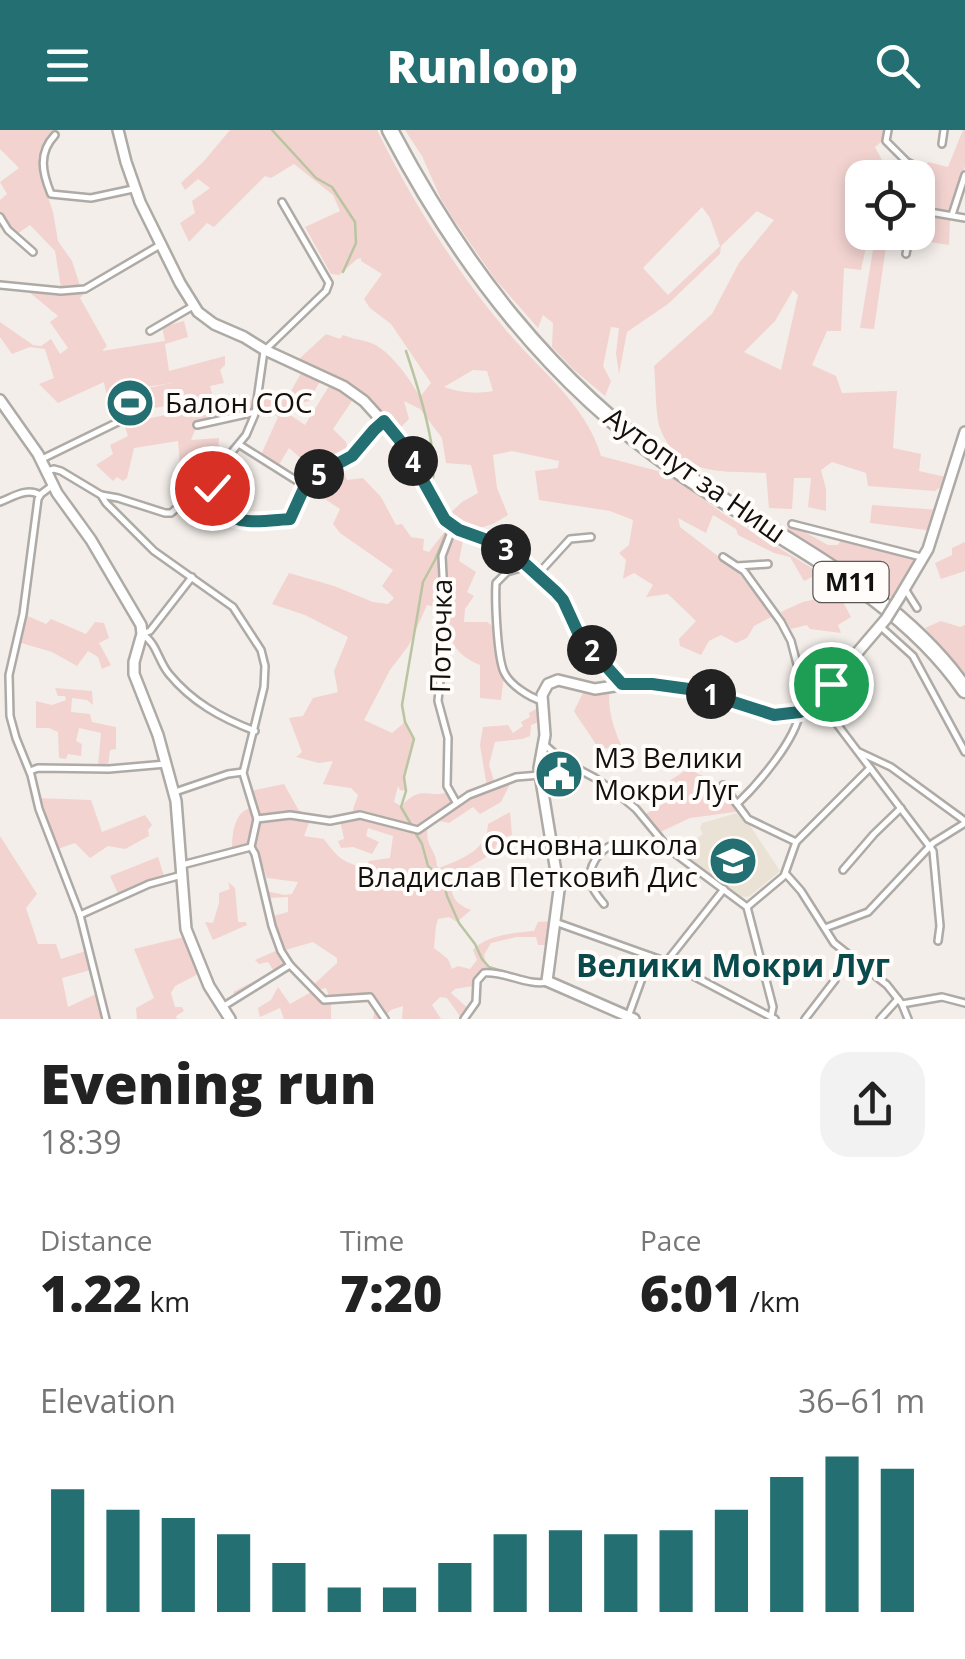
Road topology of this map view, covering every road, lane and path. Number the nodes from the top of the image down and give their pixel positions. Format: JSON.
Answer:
{"nodes":[{"id":1,"x":118,"y":130,"type":"edge"},
{"id":2,"x":393,"y":130,"type":"edge"},
{"id":3,"x":888,"y":130,"type":"edge"},
{"id":4,"x":944,"y":130,"type":"edge"},
{"id":5,"x":56,"y":136,"type":"dead end"},
{"id":6,"x":942,"y":144,"type":"dead end"},
{"id":7,"x":905,"y":160,"type":"edge"},
{"id":8,"x":965,"y":176,"type":"edge"},
{"id":9,"x":135,"y":188,"type":"junction"},
{"id":10,"x":282,"y":202,"type":"dead end"},
{"id":11,"x":935,"y":212,"type":"edge"},
{"id":12,"x":952,"y":215,"type":"junction"},
{"id":13,"x":0,"y":217,"type":"edge"},
{"id":14,"x":965,"y":218,"type":"edge"},
{"id":15,"x":160,"y":245,"type":"junction"},
{"id":16,"x":907,"y":250,"type":"edge"},
{"id":17,"x":33,"y":252,"type":"dead end"},
{"id":18,"x":906,"y":254,"type":"dead end"},
{"id":19,"x":0,"y":285,"type":"edge"},
{"id":20,"x":193,"y":306,"type":"junction"},
{"id":21,"x":150,"y":331,"type":"dead end"},
{"id":22,"x":265,"y":350,"type":"junction"},
{"id":23,"x":0,"y":400,"type":"edge"},
{"id":24,"x":256,"y":412,"type":"junction"},
{"id":25,"x":120,"y":421,"type":"dead end"},
{"id":26,"x":384,"y":421,"type":"junction"},
{"id":27,"x":197,"y":425,"type":"dead end"},
{"id":28,"x":965,"y":432,"type":"edge"},
{"id":29,"x":240,"y":445,"type":"junction"},
{"id":30,"x":42,"y":460,"type":"junction"},
{"id":31,"x":47,"y":471,"type":"junction"},
{"id":32,"x":950,"y":478,"type":"junction"},
{"id":33,"x":208,"y":482,"type":"junction"},
{"id":34,"x":965,"y":483,"type":"edge"},
{"id":35,"x":53,"y":485,"type":"junction"},
{"id":36,"x":305,"y":486,"type":"junction"},
{"id":37,"x":40,"y":495,"type":"junction"},
{"id":38,"x":101,"y":495,"type":"junction"},
{"id":39,"x":0,"y":502,"type":"edge"},
{"id":40,"x":792,"y":524,"type":"dead end"},
{"id":41,"x":453,"y":527,"type":"junction"},
{"id":42,"x":591,"y":537,"type":"dead end"},
{"id":43,"x":724,"y":557,"type":"dead end"},
{"id":44,"x":924,"y":558,"type":"junction"},
{"id":45,"x":768,"y":564,"type":"dead end"},
{"id":46,"x":527,"y":566,"type":"junction"},
{"id":47,"x":737,"y":566,"type":"junction"},
{"id":48,"x":538,"y":575,"type":"junction"},
{"id":49,"x":192,"y":577,"type":"junction"},
{"id":50,"x":902,"y":593,"type":"junction"},
{"id":51,"x":917,"y":608,"type":"dead end"},
{"id":52,"x":884,"y":623,"type":"junction"},
{"id":53,"x":142,"y":634,"type":"junction"},
{"id":54,"x":0,"y":678,"type":"edge"},
{"id":55,"x":8,"y":678,"type":"junction"},
{"id":56,"x":965,"y":680,"type":"edge"},
{"id":57,"x":622,"y":684,"type":"junction"},
{"id":58,"x":965,"y":690,"type":"edge"},
{"id":59,"x":816,"y":700,"type":"junction"},
{"id":60,"x":542,"y":701,"type":"junction"},
{"id":61,"x":800,"y":712,"type":"junction"},
{"id":62,"x":255,"y":731,"type":"junction"},
{"id":63,"x":544,"y":744,"type":"junction"},
{"id":64,"x":858,"y":752,"type":"junction"},
{"id":65,"x":965,"y":752,"type":"edge"},
{"id":66,"x":166,"y":764,"type":"junction"},
{"id":67,"x":870,"y":768,"type":"junction"},
{"id":68,"x":30,"y":771,"type":"junction"},
{"id":69,"x":243,"y":772,"type":"junction"},
{"id":70,"x":540,"y":775,"type":"junction"},
{"id":71,"x":724,"y":785,"type":"dead end"},
{"id":72,"x":174,"y":792,"type":"junction"},
{"id":73,"x":456,"y":802,"type":"junction"},
{"id":74,"x":737,"y":804,"type":"junction"},
{"id":75,"x":901,"y":808,"type":"junction"},
{"id":76,"x":257,"y":819,"type":"junction"},
{"id":77,"x":965,"y":822,"type":"edge"},
{"id":78,"x":658,"y":841,"type":"junction"},
{"id":79,"x":796,"y":842,"type":"junction"},
{"id":80,"x":930,"y":846,"type":"junction"},
{"id":81,"x":251,"y":847,"type":"junction"},
{"id":82,"x":182,"y":870,"type":"junction"},
{"id":83,"x":843,"y":870,"type":"dead end"},
{"id":84,"x":786,"y":874,"type":"junction"},
{"id":85,"x":724,"y":889,"type":"junction"},
{"id":86,"x":604,"y":904,"type":"dead end"},
{"id":87,"x":748,"y":906,"type":"junction"},
{"id":88,"x":80,"y":915,"type":"junction"},
{"id":89,"x":556,"y":922,"type":"junction"},
{"id":90,"x":825,"y":928,"type":"junction"},
{"id":91,"x":938,"y":942,"type":"dead end"},
{"id":92,"x":650,"y":956,"type":"junction"},
{"id":93,"x":667,"y":962,"type":"junction"},
{"id":94,"x":290,"y":966,"type":"junction"},
{"id":95,"x":835,"y":980,"type":"dead end"},
{"id":96,"x":548,"y":982,"type":"junction"},
{"id":97,"x":900,"y":1001,"type":"junction"},
{"id":98,"x":965,"y":1002,"type":"edge"},
{"id":99,"x":224,"y":1015,"type":"edge"},
{"id":100,"x":631,"y":1018,"type":"edge"},
{"id":101,"x":773,"y":1018,"type":"edge"},
{"id":102,"x":106,"y":1019,"type":"edge"},
{"id":103,"x":385,"y":1019,"type":"edge"},
{"id":104,"x":464,"y":1019,"type":"edge"},
{"id":105,"x":805,"y":1019,"type":"edge"},
{"id":106,"x":880,"y":1019,"type":"edge"},
{"id":107,"x":908,"y":1019,"type":"edge"}],
"edges":[{"from":1,"to":9,"type":"street"},
{"from":2,"to":56,"type":"highway","name":"Аутопут за Ниш","number":"M11"},
{"from":2,"to":58,"type":"highway","name":"Аутопут за Ниш","number":"M11"},
{"from":3,"to":7,"type":"street"},
{"from":4,"to":6,"type":"street"},
{"from":5,"to":9,"type":"street"},
{"from":8,"to":12,"type":"street"},
{"from":9,"to":15,"type":"street"},
{"from":10,"to":22,"type":"street"},
{"from":11,"to":12,"type":"street"},
{"from":12,"to":14,"type":"street"},
{"from":13,"to":17,"type":"street"},
{"from":15,"to":19,"type":"street"},
{"from":15,"to":20,"type":"street"},
{"from":16,"to":18,"type":"street"},
{"from":20,"to":21,"type":"street"},
{"from":20,"to":22,"type":"street"},
{"from":22,"to":24,"type":"street"},
{"from":22,"to":26,"type":"street"},
{"from":23,"to":30,"type":"street"},
{"from":24,"to":27,"type":"street"},
{"from":24,"to":29,"type":"street"},
{"from":25,"to":30,"type":"street"},
{"from":26,"to":36,"type":"street"},
{"from":26,"to":41,"type":"street"},
{"from":28,"to":32,"type":"street"},
{"from":29,"to":33,"type":"street"},
{"from":29,"to":36,"type":"street"},
{"from":30,"to":31,"type":"street"},
{"from":31,"to":35,"type":"street"},
{"from":31,"to":38,"type":"street"},
{"from":32,"to":34,"type":"street"},
{"from":32,"to":44,"type":"street"},
{"from":33,"to":36,"type":"street"},
{"from":33,"to":38,"type":"street"},
{"from":35,"to":37,"type":"street"},
{"from":35,"to":53,"type":"street"},
{"from":37,"to":39,"type":"street"},
{"from":37,"to":55,"type":"street"},
{"from":38,"to":49,"type":"street"},
{"from":40,"to":44,"type":"street"},
{"from":41,"to":46,"type":"street"},
{"from":41,"to":73,"type":"street","name":"Поточка"},
{"from":42,"to":48,"type":"street"},
{"from":43,"to":47,"type":"street"},
{"from":44,"to":50,"type":"street"},
{"from":45,"to":47,"type":"street"},
{"from":46,"to":48,"type":"street"},
{"from":46,"to":60,"type":"street"},
{"from":47,"to":59,"type":"street"},
{"from":48,"to":57,"type":"street"},
{"from":49,"to":53,"type":"street"},
{"from":49,"to":62,"type":"street"},
{"from":50,"to":51,"type":"street"},
{"from":50,"to":52,"type":"street","bridge":true},
{"from":52,"to":59,"type":"street"},
{"from":52,"to":65,"type":"street"},
{"from":53,"to":62,"type":"street"},
{"from":53,"to":66,"type":"street"},
{"from":54,"to":55,"type":"street"},
{"from":55,"to":68,"type":"street"},
{"from":57,"to":60,"type":"street"},
{"from":57,"to":61,"type":"street"},
{"from":59,"to":61,"type":"street"},
{"from":59,"to":64,"type":"street"},
{"from":60,"to":63,"type":"street"},
{"from":61,"to":74,"type":"street"},
{"from":62,"to":69,"type":"street"},
{"from":63,"to":70,"type":"street"},
{"from":63,"to":78,"type":"street"},
{"from":64,"to":67,"type":"street"},
{"from":64,"to":77,"type":"street"},
{"from":66,"to":68,"type":"street"},
{"from":66,"to":72,"type":"street"},
{"from":67,"to":75,"type":"street"},
{"from":67,"to":79,"type":"street"},
{"from":68,"to":88,"type":"street"},
{"from":69,"to":72,"type":"street"},
{"from":69,"to":76,"type":"street"},
{"from":70,"to":73,"type":"street"},
{"from":70,"to":89,"type":"street"},
{"from":71,"to":74,"type":"street"},
{"from":72,"to":82,"type":"street"},
{"from":73,"to":76,"type":"street"},
{"from":74,"to":79,"type":"street"},
{"from":75,"to":80,"type":"street"},
{"from":75,"to":83,"type":"street"},
{"from":76,"to":81,"type":"street"},
{"from":77,"to":80,"type":"street"},
{"from":78,"to":85,"type":"street"},
{"from":78,"to":86,"type":"street"},
{"from":79,"to":84,"type":"street"},
{"from":80,"to":90,"type":"street"},
{"from":80,"to":91,"type":"street"},
{"from":81,"to":82,"type":"street"},
{"from":81,"to":94,"type":"street"},
{"from":82,"to":88,"type":"street"},
{"from":82,"to":99,"type":"street"},
{"from":84,"to":87,"type":"street"},
{"from":84,"to":90,"type":"street"},
{"from":85,"to":87,"type":"street"},
{"from":85,"to":93,"type":"street"},
{"from":87,"to":101,"type":"street"},
{"from":88,"to":102,"type":"street"},
{"from":89,"to":92,"type":"street"},
{"from":89,"to":96,"type":"street"},
{"from":90,"to":97,"type":"street"},
{"from":92,"to":93,"type":"street"},
{"from":92,"to":100,"type":"street"},
{"from":93,"to":101,"type":"street"},
{"from":94,"to":99,"type":"street"},
{"from":94,"to":103,"type":"street"},
{"from":95,"to":105,"type":"street"},
{"from":96,"to":100,"type":"street"},
{"from":96,"to":104,"type":"street"},
{"from":97,"to":98,"type":"street"},
{"from":97,"to":106,"type":"street"},
{"from":97,"to":107,"type":"street"}]}
